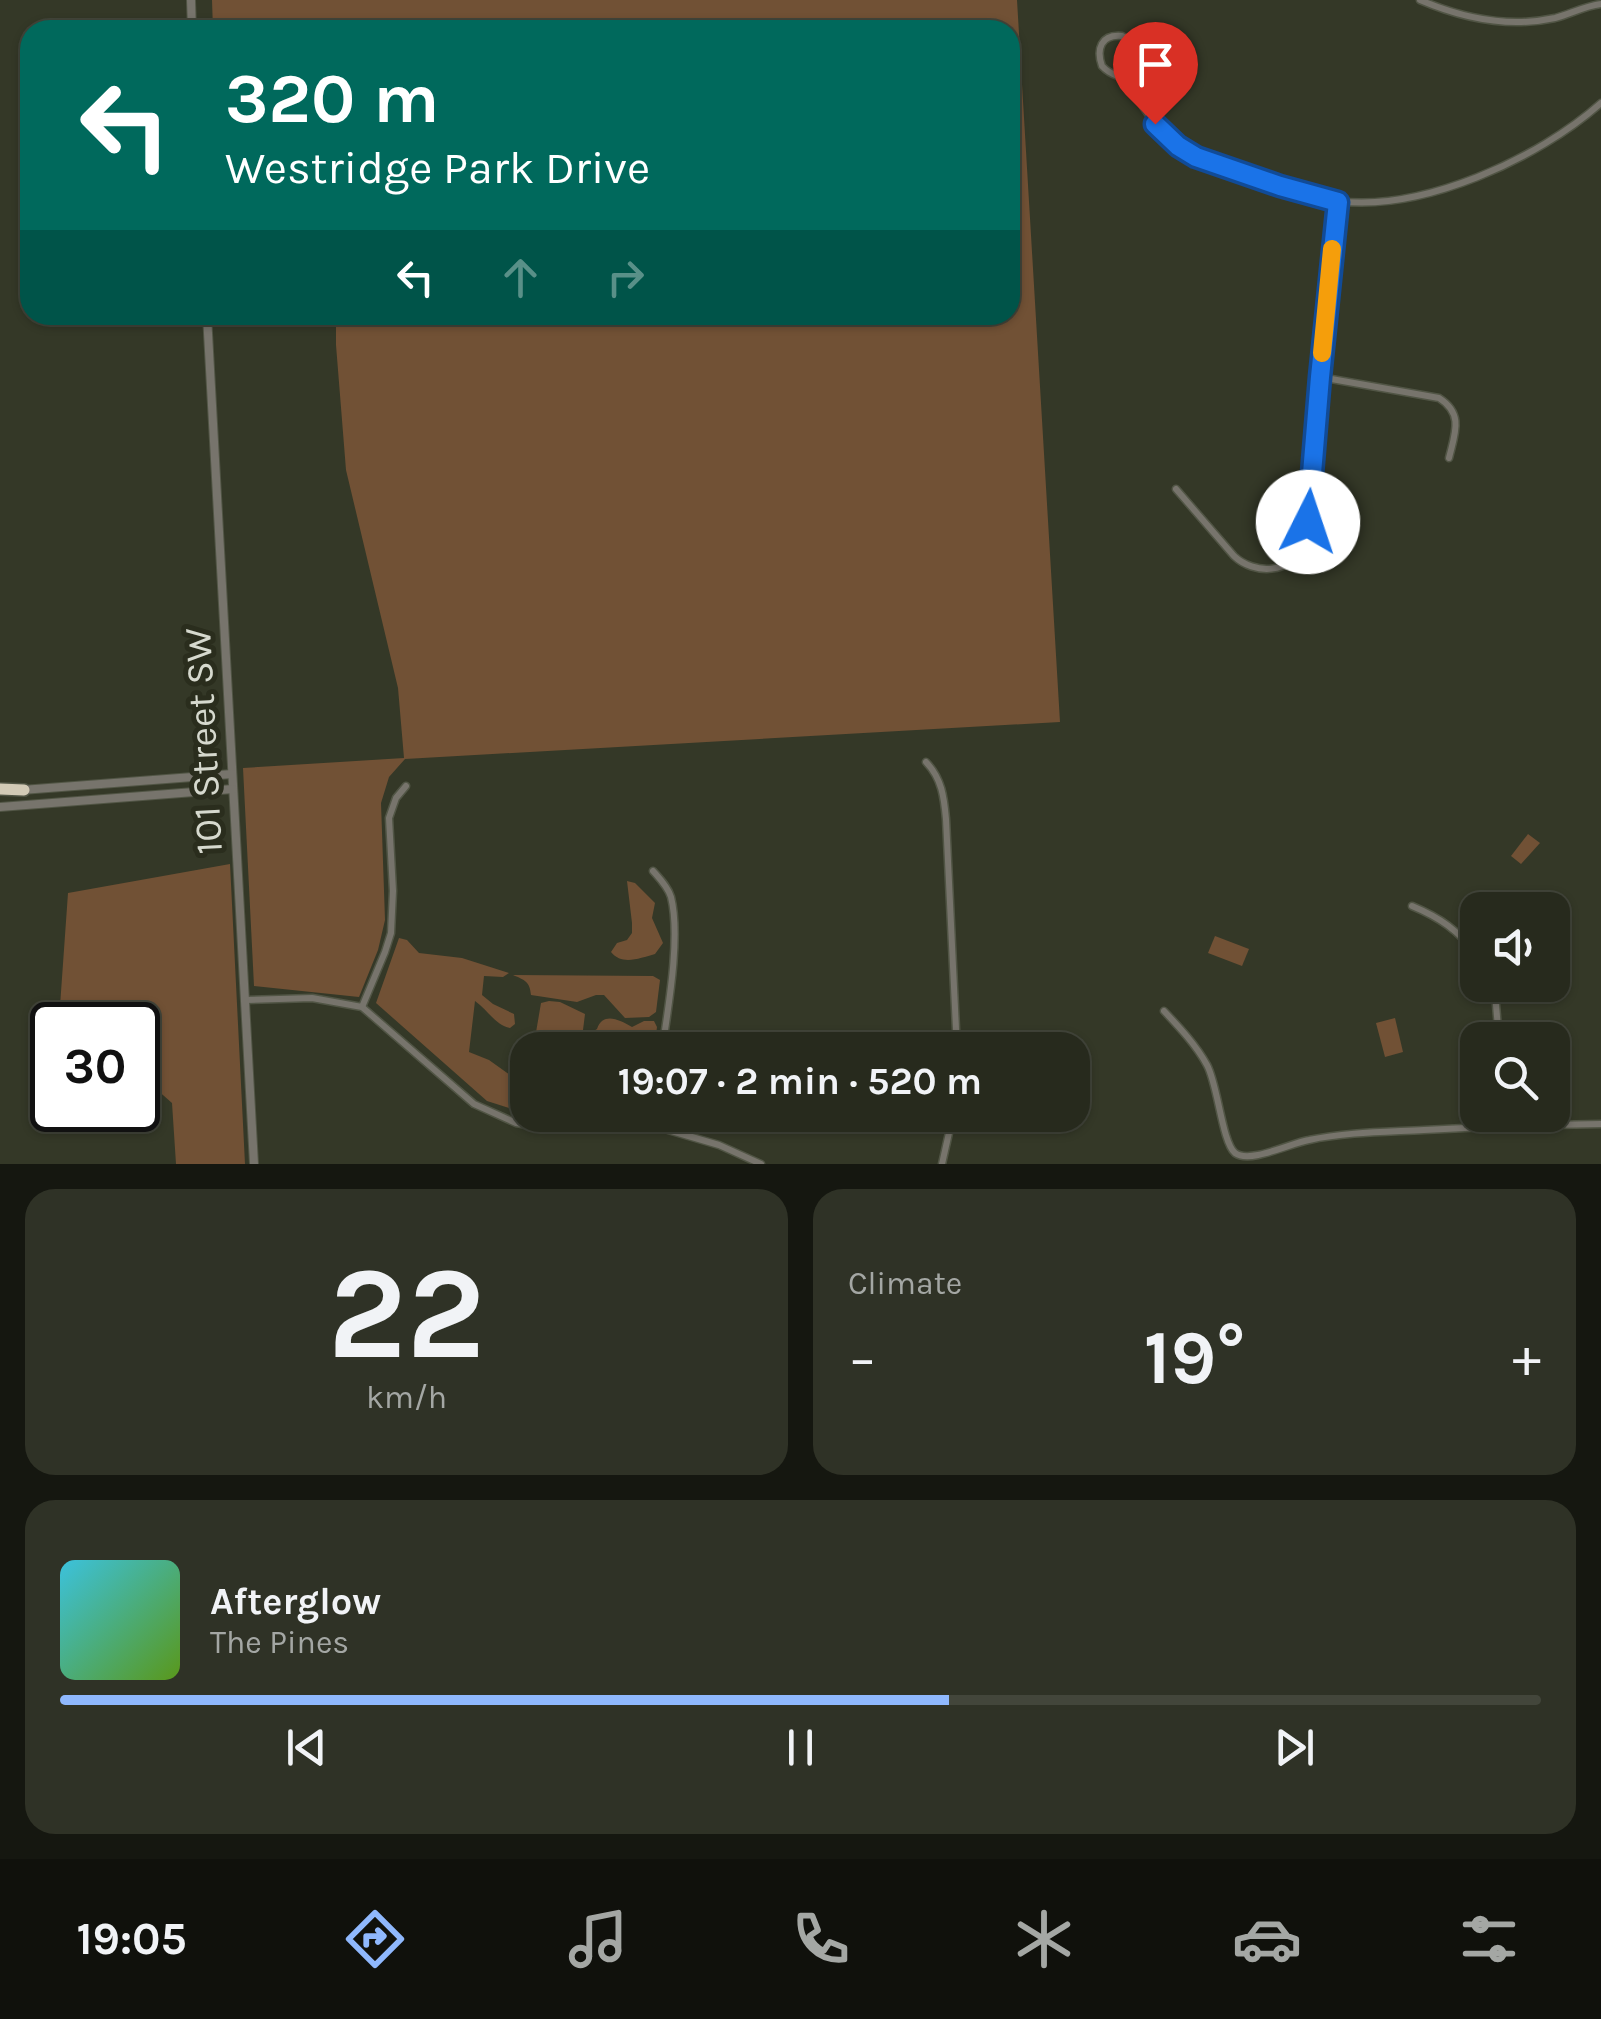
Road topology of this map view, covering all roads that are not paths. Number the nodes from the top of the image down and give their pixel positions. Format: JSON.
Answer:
{"nodes":[{"id":1,"x":1420,"y":0,"type":"edge"},
{"id":2,"x":1601,"y":4,"type":"edge"},
{"id":3,"x":1128,"y":81,"type":"junction"},
{"id":4,"x":1601,"y":103,"type":"edge"},
{"id":5,"x":1338,"y":202,"type":"junction"},
{"id":6,"x":208,"y":325,"type":"edge"},
{"id":7,"x":1320,"y":377,"type":"junction"},
{"id":8,"x":1450,"y":458,"type":"dead end"},
{"id":9,"x":1176,"y":489,"type":"dead end"},
{"id":10,"x":926,"y":762,"type":"dead end"},
{"id":11,"x":232,"y":774,"type":"junction"},
{"id":12,"x":406,"y":786,"type":"dead end"},
{"id":13,"x":233,"y":789,"type":"junction"},
{"id":14,"x":24,"y":790,"type":"joint"},
{"id":15,"x":0,"y":791,"type":"edge"},
{"id":16,"x":0,"y":806,"type":"edge"},
{"id":17,"x":653,"y":871,"type":"dead end"},
{"id":18,"x":1412,"y":906,"type":"dead end"},
{"id":19,"x":1460,"y":934,"type":"edge"},
{"id":20,"x":246,"y":1000,"type":"junction"},
{"id":21,"x":362,"y":1007,"type":"junction"},
{"id":22,"x":1164,"y":1011,"type":"dead end"},
{"id":23,"x":664,"y":1032,"type":"edge"},
{"id":24,"x":956,"y":1032,"type":"edge"},
{"id":25,"x":510,"y":1120,"type":"edge"},
{"id":26,"x":1601,"y":1124,"type":"edge"},
{"id":27,"x":1570,"y":1125,"type":"edge"},
{"id":28,"x":1460,"y":1129,"type":"edge"},
{"id":29,"x":675,"y":1132,"type":"edge"},
{"id":30,"x":949,"y":1132,"type":"edge"},
{"id":31,"x":254,"y":1164,"type":"edge"},
{"id":32,"x":761,"y":1164,"type":"edge"},
{"id":33,"x":942,"y":1164,"type":"edge"}],
"edges":[{"from":1,"to":2,"type":"street"},
{"from":3,"to":3,"type":"street"},
{"from":3,"to":5,"type":"street"},
{"from":4,"to":5,"type":"street"},
{"from":5,"to":7,"type":"street"},
{"from":6,"to":11,"type":"street","name":"101 Street SW"},
{"from":7,"to":8,"type":"street"},
{"from":7,"to":9,"type":"street"},
{"from":10,"to":24,"type":"street"},
{"from":11,"to":13,"type":"street","name":"101 Street SW"},
{"from":11,"to":14,"type":"street"},
{"from":12,"to":21,"type":"street"},
{"from":13,"to":16,"type":"street"},
{"from":13,"to":20,"type":"street","name":"101 Street SW"},
{"from":14,"to":15,"type":"highway"},
{"from":17,"to":23,"type":"street"},
{"from":18,"to":19,"type":"street"},
{"from":20,"to":21,"type":"street"},
{"from":20,"to":31,"type":"street","name":"101 Street SW"},
{"from":21,"to":25,"type":"street"},
{"from":22,"to":28,"type":"street"},
{"from":26,"to":27,"type":"street"},
{"from":29,"to":32,"type":"street"},
{"from":30,"to":33,"type":"street"}]}
